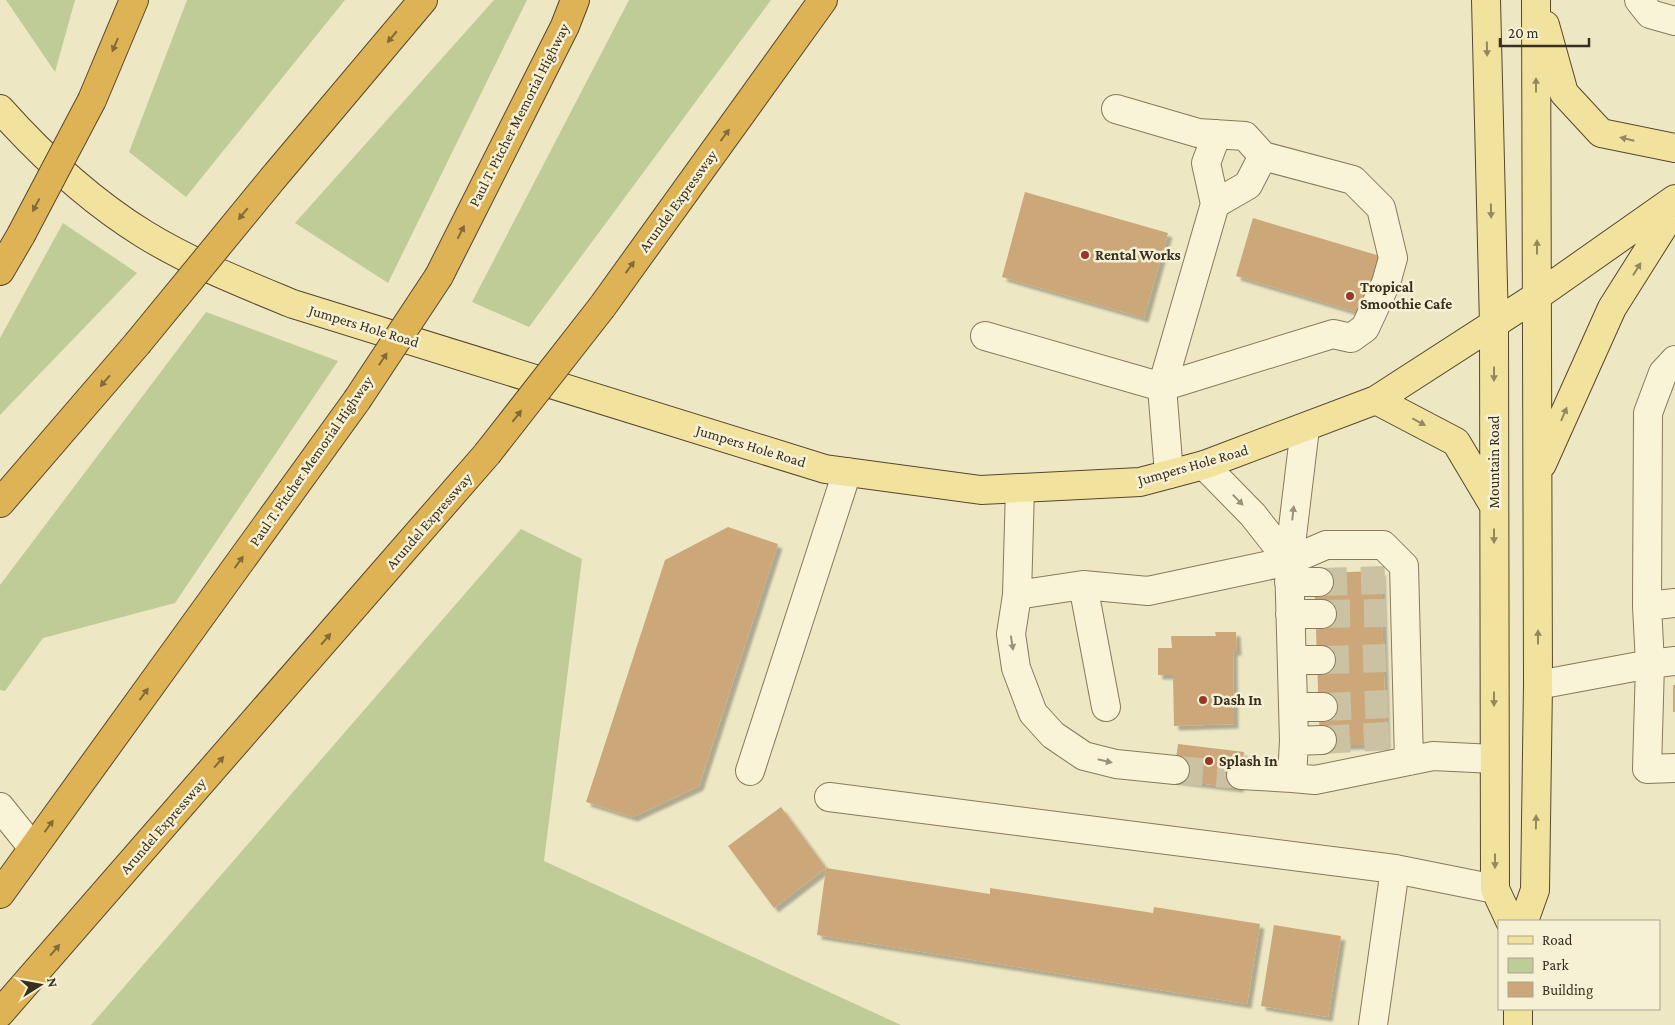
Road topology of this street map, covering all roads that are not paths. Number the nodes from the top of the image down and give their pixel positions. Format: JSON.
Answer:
{"nodes":[{"id":1,"x":134,"y":0,"type":"edge"},
{"id":2,"x":423,"y":0,"type":"edge"},
{"id":3,"x":575,"y":0,"type":"edge"},
{"id":4,"x":823,"y":0,"type":"edge"},
{"id":5,"x":1486,"y":0,"type":"edge"},
{"id":6,"x":1537,"y":0,"type":"edge"},
{"id":7,"x":1638,"y":0,"type":"edge"},
{"id":8,"x":1675,"y":21,"type":"edge"},
{"id":9,"x":0,"y":109,"type":"edge"},
{"id":10,"x":1116,"y":109,"type":"dead end"},
{"id":11,"x":1217,"y":134,"type":"junction"},
{"id":12,"x":1675,"y":148,"type":"edge"},
{"id":13,"x":1263,"y":156,"type":"junction"},
{"id":14,"x":1675,"y":200,"type":"edge"},
{"id":15,"x":1215,"y":204,"type":"junction"},
{"id":16,"x":1675,"y":208,"type":"edge"},
{"id":17,"x":0,"y":270,"type":"edge"},
{"id":18,"x":1537,"y":296,"type":"junction"},
{"id":19,"x":1494,"y":325,"type":"junction"},
{"id":20,"x":986,"y":336,"type":"dead end"},
{"id":21,"x":1675,"y":360,"type":"edge"},
{"id":22,"x":1162,"y":387,"type":"junction"},
{"id":23,"x":1376,"y":400,"type":"junction"},
{"id":24,"x":1305,"y":428,"type":"junction"},
{"id":25,"x":1204,"y":465,"type":"junction"},
{"id":26,"x":847,"y":472,"type":"junction"},
{"id":27,"x":1169,"y":474,"type":"junction"},
{"id":28,"x":1538,"y":475,"type":"junction"},
{"id":29,"x":1020,"y":488,"type":"junction"},
{"id":30,"x":0,"y":503,"type":"edge"},
{"id":31,"x":1494,"y":506,"type":"junction"},
{"id":32,"x":1289,"y":572,"type":"junction"},
{"id":33,"x":1319,"y":582,"type":"tunnel mouth"},
{"id":34,"x":1083,"y":585,"type":"junction"},
{"id":35,"x":1017,"y":595,"type":"junction"},
{"id":36,"x":1675,"y":603,"type":"edge"},
{"id":37,"x":1647,"y":606,"type":"junction"},
{"id":38,"x":1290,"y":614,"type":"junction"},
{"id":39,"x":1322,"y":614,"type":"tunnel mouth"},
{"id":40,"x":1292,"y":660,"type":"junction"},
{"id":41,"x":1322,"y":660,"type":"tunnel mouth"},
{"id":42,"x":1662,"y":663,"type":"edge"},
{"id":43,"x":1538,"y":685,"type":"junction"},
{"id":44,"x":1106,"y":707,"type":"dead end"},
{"id":45,"x":1324,"y":707,"type":"tunnel mouth"},
{"id":46,"x":1293,"y":708,"type":"junction"},
{"id":47,"x":1322,"y":740,"type":"tunnel mouth"},
{"id":48,"x":1294,"y":741,"type":"junction"},
{"id":49,"x":1402,"y":744,"type":"junction"},
{"id":50,"x":1494,"y":759,"type":"junction"},
{"id":51,"x":1675,"y":768,"type":"edge"},
{"id":52,"x":1175,"y":770,"type":"tunnel mouth"},
{"id":53,"x":750,"y":771,"type":"dead end"},
{"id":54,"x":1241,"y":774,"type":"tunnel mouth"},
{"id":55,"x":1292,"y":778,"type":"junction"},
{"id":56,"x":829,"y":797,"type":"dead end"},
{"id":57,"x":0,"y":806,"type":"edge"},
{"id":58,"x":33,"y":848,"type":"junction"},
{"id":59,"x":1395,"y":869,"type":"junction"},
{"id":60,"x":1495,"y":889,"type":"junction"},
{"id":61,"x":0,"y":894,"type":"edge"},
{"id":62,"x":1510,"y":920,"type":"edge"},
{"id":63,"x":1524,"y":920,"type":"edge"},
{"id":64,"x":1518,"y":1010,"type":"edge"},
{"id":65,"x":0,"y":1013,"type":"edge"},
{"id":66,"x":1372,"y":1025,"type":"edge"},
{"id":67,"x":1518,"y":1025,"type":"edge"}],
"edges":[{"from":1,"to":17,"type":"highway","one_way":true,"bridge":true},
{"from":2,"to":30,"type":"highway","one_way":true,"bridge":true},
{"from":58,"to":3,"type":"highway","name":"Paul T. Pitcher Memorial Highway","one_way":true,"bridge":true},
{"from":65,"to":4,"type":"highway","name":"Arundel Expressway","one_way":true,"bridge":true},
{"from":5,"to":19,"type":"main road","name":"Mountain Road","one_way":true},
{"from":12,"to":6,"type":"main road","one_way":true},
{"from":18,"to":6,"type":"main road","one_way":true},
{"from":7,"to":8,"type":"lane"},
{"from":9,"to":26,"type":"main road","name":"Jumpers Hole Road"},
{"from":10,"to":11,"type":"lane"},
{"from":11,"to":13,"type":"lane"},
{"from":11,"to":15,"type":"lane"},
{"from":13,"to":15,"type":"lane"},
{"from":13,"to":22,"type":"lane"},
{"from":14,"to":18,"type":"main road","name":"Jumpers Hole Road"},
{"from":15,"to":22,"type":"lane"},
{"from":28,"to":16,"type":"main road","one_way":true},
{"from":18,"to":19,"type":"main road","name":"Jumpers Hole Road"},
{"from":18,"to":28,"type":"main road"},
{"from":19,"to":23,"type":"main road","name":"Jumpers Hole Road"},
{"from":19,"to":31,"type":"main road","name":"Mountain Road","one_way":true},
{"from":20,"to":22,"type":"lane"},
{"from":21,"to":37,"type":"lane"},
{"from":22,"to":27,"type":"lane"},
{"from":23,"to":24,"type":"main road","name":"Jumpers Hole Road"},
{"from":23,"to":31,"type":"main road","one_way":true},
{"from":24,"to":25,"type":"main road","name":"Jumpers Hole Road"},
{"from":32,"to":24,"type":"lane","one_way":true},
{"from":25,"to":27,"type":"main road","name":"Jumpers Hole Road"},
{"from":25,"to":32,"type":"lane","one_way":true},
{"from":26,"to":29,"type":"main road","name":"Jumpers Hole Road"},
{"from":26,"to":53,"type":"lane"},
{"from":27,"to":29,"type":"main road","name":"Jumpers Hole Road"},
{"from":43,"to":28,"type":"main road","one_way":true},
{"from":29,"to":35,"type":"lane"},
{"from":31,"to":50,"type":"main road","name":"Mountain Road","one_way":true},
{"from":32,"to":33,"type":"lane"},
{"from":32,"to":34,"type":"lane"},
{"from":32,"to":38,"type":"lane"},
{"from":32,"to":49,"type":"lane"},
{"from":34,"to":35,"type":"lane"},
{"from":34,"to":44,"type":"lane"},
{"from":35,"to":52,"type":"lane","one_way":true},
{"from":36,"to":37,"type":"lane"},
{"from":37,"to":42,"type":"lane"},
{"from":38,"to":39,"type":"lane"},
{"from":38,"to":40,"type":"lane"},
{"from":40,"to":41,"type":"lane"},
{"from":40,"to":46,"type":"lane"},
{"from":42,"to":43,"type":"lane"},
{"from":42,"to":51,"type":"lane"},
{"from":63,"to":43,"type":"main road","one_way":true},
{"from":45,"to":46,"type":"lane"},
{"from":46,"to":48,"type":"lane"},
{"from":47,"to":48,"type":"lane"},
{"from":48,"to":55,"type":"lane"},
{"from":49,"to":50,"type":"lane"},
{"from":49,"to":55,"type":"lane"},
{"from":50,"to":60,"type":"main road","name":"Mountain Road","one_way":true},
{"from":54,"to":55,"type":"lane"},
{"from":56,"to":59,"type":"lane"},
{"from":57,"to":58,"type":"lane"},
{"from":58,"to":61,"type":"highway","name":"Paul T. Pitcher Memorial Highway"},
{"from":59,"to":60,"type":"lane"},
{"from":59,"to":66,"type":"lane"},
{"from":60,"to":62,"type":"main road","name":"Mountain Road"},
{"from":64,"to":67,"type":"main road"}]}
